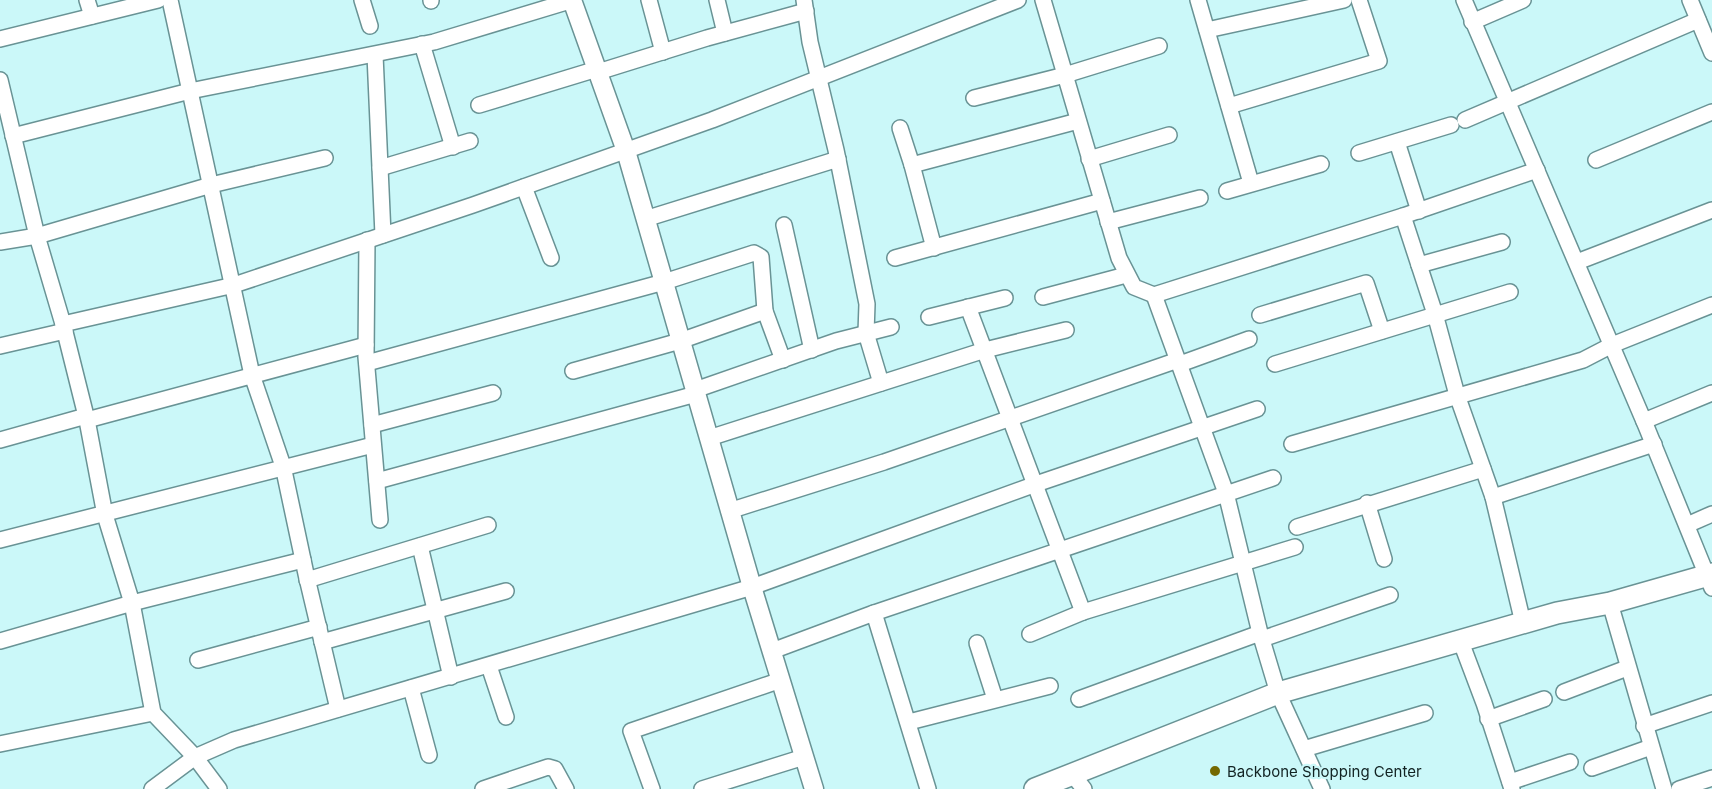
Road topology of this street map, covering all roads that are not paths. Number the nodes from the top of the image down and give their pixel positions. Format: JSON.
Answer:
{"nodes":[{"id":1,"x":87,"y":0,"type":"edge"},
{"id":2,"x":158,"y":0,"type":"edge"},
{"id":3,"x":170,"y":0,"type":"edge"},
{"id":4,"x":362,"y":0,"type":"edge"},
{"id":5,"x":572,"y":0,"type":"edge"},
{"id":6,"x":649,"y":0,"type":"edge"},
{"id":7,"x":717,"y":0,"type":"edge"},
{"id":8,"x":1018,"y":0,"type":"edge"},
{"id":9,"x":1043,"y":0,"type":"edge"},
{"id":10,"x":1198,"y":0,"type":"edge"},
{"id":11,"x":1344,"y":0,"type":"edge"},
{"id":12,"x":1359,"y":0,"type":"edge"},
{"id":13,"x":1464,"y":0,"type":"edge"},
{"id":14,"x":1523,"y":0,"type":"edge"},
{"id":15,"x":1690,"y":0,"type":"edge"},
{"id":16,"x":805,"y":6,"type":"edge"},
{"id":17,"x":92,"y":16,"type":"junction"},
{"id":18,"x":1472,"y":22,"type":"junction"},
{"id":19,"x":1703,"y":22,"type":"edge"},
{"id":20,"x":370,"y":26,"type":"dead end"},
{"id":21,"x":1208,"y":30,"type":"junction"},
{"id":22,"x":725,"y":33,"type":"junction"},
{"id":23,"x":0,"y":39,"type":"edge"},
{"id":24,"x":422,"y":44,"type":"junction"},
{"id":25,"x":1159,"y":46,"type":"dead end"},
{"id":26,"x":663,"y":52,"type":"junction"},
{"id":27,"x":1712,"y":53,"type":"edge"},
{"id":28,"x":375,"y":55,"type":"junction"},
{"id":29,"x":597,"y":71,"type":"junction"},
{"id":30,"x":1065,"y":75,"type":"junction"},
{"id":31,"x":0,"y":80,"type":"edge"},
{"id":32,"x":818,"y":80,"type":"junction"},
{"id":33,"x":190,"y":92,"type":"junction"},
{"id":34,"x":974,"y":98,"type":"dead end"},
{"id":35,"x":1507,"y":101,"type":"junction"},
{"id":36,"x":479,"y":105,"type":"dead end"},
{"id":37,"x":1229,"y":106,"type":"junction"},
{"id":38,"x":1712,"y":112,"type":"edge"},
{"id":39,"x":1078,"y":121,"type":"junction"},
{"id":40,"x":900,"y":128,"type":"dead end"},
{"id":41,"x":13,"y":135,"type":"junction"},
{"id":42,"x":1169,"y":135,"type":"dead end"},
{"id":43,"x":470,"y":141,"type":"dead end"},
{"id":44,"x":1396,"y":141,"type":"junction"},
{"id":45,"x":453,"y":147,"type":"junction"},
{"id":46,"x":626,"y":151,"type":"junction"},
{"id":47,"x":1359,"y":153,"type":"dead end"},
{"id":48,"x":325,"y":158,"type":"dead end"},
{"id":49,"x":838,"y":159,"type":"junction"},
{"id":50,"x":1089,"y":159,"type":"junction"},
{"id":51,"x":1596,"y":160,"type":"dead end"},
{"id":52,"x":1321,"y":164,"type":"dead end"},
{"id":53,"x":912,"y":165,"type":"junction"},
{"id":54,"x":381,"y":168,"type":"junction"},
{"id":55,"x":1537,"y":170,"type":"junction"},
{"id":56,"x":1251,"y":183,"type":"junction"},
{"id":57,"x":211,"y":185,"type":"junction"},
{"id":58,"x":524,"y":187,"type":"junction"},
{"id":59,"x":1227,"y":191,"type":"dead end"},
{"id":60,"x":1200,"y":198,"type":"dead end"},
{"id":61,"x":1102,"y":201,"type":"junction"},
{"id":62,"x":1712,"y":210,"type":"edge"},
{"id":63,"x":1419,"y":211,"type":"junction"},
{"id":64,"x":1403,"y":216,"type":"junction"},
{"id":65,"x":645,"y":219,"type":"junction"},
{"id":66,"x":1108,"y":222,"type":"junction"},
{"id":67,"x":784,"y":225,"type":"dead end"},
{"id":68,"x":383,"y":235,"type":"junction"},
{"id":69,"x":37,"y":236,"type":"junction"},
{"id":70,"x":367,"y":240,"type":"junction"},
{"id":71,"x":0,"y":242,"type":"edge"},
{"id":72,"x":1502,"y":242,"type":"dead end"},
{"id":73,"x":934,"y":248,"type":"junction"},
{"id":74,"x":551,"y":258,"type":"dead end"},
{"id":75,"x":895,"y":258,"type":"dead end"},
{"id":76,"x":1577,"y":262,"type":"junction"},
{"id":77,"x":1419,"y":265,"type":"junction"},
{"id":78,"x":1126,"y":275,"type":"junction"},
{"id":79,"x":664,"y":282,"type":"junction"},
{"id":80,"x":234,"y":285,"type":"junction"},
{"id":81,"x":1510,"y":292,"type":"dead end"},
{"id":82,"x":1154,"y":295,"type":"junction"},
{"id":83,"x":1043,"y":297,"type":"dead end"},
{"id":84,"x":1005,"y":298,"type":"dead end"},
{"id":85,"x":1712,"y":305,"type":"edge"},
{"id":86,"x":968,"y":307,"type":"junction"},
{"id":87,"x":765,"y":311,"type":"junction"},
{"id":88,"x":1435,"y":314,"type":"junction"},
{"id":89,"x":1260,"y":315,"type":"dead end"},
{"id":90,"x":929,"y":317,"type":"dead end"},
{"id":91,"x":891,"y":327,"type":"dead end"},
{"id":92,"x":64,"y":328,"type":"junction"},
{"id":93,"x":1066,"y":330,"type":"dead end"},
{"id":94,"x":1382,"y":331,"type":"junction"},
{"id":95,"x":866,"y":333,"type":"junction"},
{"id":96,"x":1249,"y":339,"type":"dead end"},
{"id":97,"x":680,"y":341,"type":"junction"},
{"id":98,"x":366,"y":345,"type":"junction"},
{"id":99,"x":1612,"y":345,"type":"junction"},
{"id":100,"x":0,"y":346,"type":"edge"},
{"id":101,"x":812,"y":350,"type":"junction"},
{"id":102,"x":985,"y":350,"type":"junction"},
{"id":103,"x":783,"y":360,"type":"junction"},
{"id":104,"x":1179,"y":362,"type":"junction"},
{"id":105,"x":367,"y":363,"type":"junction"},
{"id":106,"x":1275,"y":364,"type":"dead end"},
{"id":107,"x":573,"y":371,"type":"dead end"},
{"id":108,"x":252,"y":375,"type":"junction"},
{"id":109,"x":881,"y":383,"type":"junction"},
{"id":110,"x":695,"y":392,"type":"junction"},
{"id":111,"x":492,"y":393,"type":"dead end"},
{"id":112,"x":1712,"y":393,"type":"edge"},
{"id":113,"x":1457,"y":395,"type":"junction"},
{"id":114,"x":1257,"y":409,"type":"dead end"},
{"id":115,"x":86,"y":418,"type":"junction"},
{"id":116,"x":1011,"y":418,"type":"junction"},
{"id":117,"x":1644,"y":421,"type":"junction"},
{"id":118,"x":372,"y":425,"type":"junction"},
{"id":119,"x":1204,"y":428,"type":"junction"},
{"id":120,"x":709,"y":438,"type":"junction"},
{"id":121,"x":0,"y":440,"type":"edge"},
{"id":122,"x":1292,"y":444,"type":"dead end"},
{"id":123,"x":1654,"y":444,"type":"junction"},
{"id":124,"x":373,"y":445,"type":"junction"},
{"id":125,"x":283,"y":466,"type":"junction"},
{"id":126,"x":1483,"y":469,"type":"junction"},
{"id":127,"x":1273,"y":478,"type":"dead end"},
{"id":128,"x":376,"y":482,"type":"junction"},
{"id":129,"x":1036,"y":484,"type":"junction"},
{"id":130,"x":1226,"y":493,"type":"junction"},
{"id":131,"x":1493,"y":497,"type":"junction"},
{"id":132,"x":1367,"y":503,"type":"junction"},
{"id":133,"x":729,"y":511,"type":"junction"},
{"id":134,"x":1712,"y":514,"type":"edge"},
{"id":135,"x":105,"y":515,"type":"junction"},
{"id":136,"x":380,"y":520,"type":"dead end"},
{"id":137,"x":488,"y":525,"type":"dead end"},
{"id":138,"x":1687,"y":525,"type":"junction"},
{"id":139,"x":1297,"y":527,"type":"dead end"},
{"id":140,"x":0,"y":540,"type":"edge"},
{"id":141,"x":420,"y":546,"type":"junction"},
{"id":142,"x":1295,"y":547,"type":"dead end"},
{"id":143,"x":1058,"y":549,"type":"junction"},
{"id":144,"x":1384,"y":559,"type":"dead end"},
{"id":145,"x":303,"y":560,"type":"junction"},
{"id":146,"x":1243,"y":563,"type":"junction"},
{"id":147,"x":1710,"y":579,"type":"edge"},
{"id":148,"x":307,"y":580,"type":"junction"},
{"id":149,"x":752,"y":587,"type":"junction"},
{"id":150,"x":506,"y":591,"type":"dead end"},
{"id":151,"x":1390,"y":595,"type":"dead end"},
{"id":152,"x":132,"y":603,"type":"junction"},
{"id":153,"x":1610,"y":603,"type":"junction"},
{"id":154,"x":435,"y":611,"type":"junction"},
{"id":155,"x":1083,"y":612,"type":"junction"},
{"id":156,"x":874,"y":613,"type":"junction"},
{"id":157,"x":1523,"y":623,"type":"junction"},
{"id":158,"x":1030,"y":634,"type":"dead end"},
{"id":159,"x":321,"y":635,"type":"junction"},
{"id":160,"x":1261,"y":636,"type":"junction"},
{"id":161,"x":0,"y":641,"type":"edge"},
{"id":162,"x":1461,"y":642,"type":"junction"},
{"id":163,"x":977,"y":643,"type":"dead end"},
{"id":164,"x":772,"y":651,"type":"junction"},
{"id":165,"x":198,"y":660,"type":"dead end"},
{"id":166,"x":489,"y":666,"type":"junction"},
{"id":167,"x":1627,"y":668,"type":"junction"},
{"id":168,"x":451,"y":676,"type":"junction"},
{"id":169,"x":781,"y":680,"type":"junction"},
{"id":170,"x":1050,"y":686,"type":"dead end"},
{"id":171,"x":411,"y":688,"type":"junction"},
{"id":172,"x":1564,"y":692,"type":"dead end"},
{"id":173,"x":1278,"y":693,"type":"junction"},
{"id":174,"x":996,"y":699,"type":"junction"},
{"id":175,"x":1078,"y":699,"type":"dead end"},
{"id":176,"x":1544,"y":699,"type":"dead end"},
{"id":177,"x":1712,"y":703,"type":"edge"},
{"id":178,"x":338,"y":709,"type":"junction"},
{"id":179,"x":153,"y":713,"type":"junction"},
{"id":180,"x":1425,"y":713,"type":"dead end"},
{"id":181,"x":506,"y":717,"type":"dead end"},
{"id":182,"x":1488,"y":719,"type":"junction"},
{"id":183,"x":909,"y":723,"type":"junction"},
{"id":184,"x":1644,"y":726,"type":"junction"},
{"id":185,"x":0,"y":744,"type":"edge"},
{"id":186,"x":1651,"y":747,"type":"junction"},
{"id":187,"x":1304,"y":750,"type":"junction"},
{"id":188,"x":429,"y":755,"type":"dead end"},
{"id":189,"x":195,"y":757,"type":"junction"},
{"id":190,"x":804,"y":757,"type":"junction"},
{"id":191,"x":1570,"y":762,"type":"dead end"},
{"id":192,"x":1592,"y":768,"type":"dead end"},
{"id":193,"x":1712,"y":778,"type":"edge"},
{"id":194,"x":1079,"y":782,"type":"edge"},
{"id":195,"x":1511,"y":786,"type":"edge"},
{"id":196,"x":152,"y":789,"type":"edge"},
{"id":197,"x":219,"y":789,"type":"edge"},
{"id":198,"x":483,"y":789,"type":"edge"},
{"id":199,"x":566,"y":789,"type":"edge"},
{"id":200,"x":652,"y":789,"type":"edge"},
{"id":201,"x":703,"y":789,"type":"edge"},
{"id":202,"x":814,"y":789,"type":"edge"},
{"id":203,"x":928,"y":789,"type":"edge"},
{"id":204,"x":1035,"y":789,"type":"edge"},
{"id":205,"x":1322,"y":789,"type":"edge"},
{"id":206,"x":1664,"y":789,"type":"edge"},
{"id":207,"x":1679,"y":789,"type":"edge"}],
"edges":[{"from":1,"to":17,"type":"street"},
{"from":2,"to":17,"type":"street"},
{"from":3,"to":33,"type":"street"},
{"from":4,"to":20,"type":"street"},
{"from":5,"to":24,"type":"street"},
{"from":5,"to":29,"type":"street"},
{"from":6,"to":26,"type":"street"},
{"from":7,"to":22,"type":"street"},
{"from":8,"to":32,"type":"street"},
{"from":9,"to":30,"type":"street"},
{"from":10,"to":21,"type":"street"},
{"from":11,"to":21,"type":"street"},
{"from":12,"to":37,"type":"street"},
{"from":13,"to":18,"type":"street"},
{"from":14,"to":18,"type":"street"},
{"from":15,"to":19,"type":"street"},
{"from":16,"to":22,"type":"street"},
{"from":16,"to":32,"type":"street"},
{"from":17,"to":23,"type":"street"},
{"from":18,"to":35,"type":"street"},
{"from":19,"to":27,"type":"street"},
{"from":19,"to":35,"type":"street"},
{"from":21,"to":37,"type":"street"},
{"from":22,"to":26,"type":"street"},
{"from":24,"to":28,"type":"street"},
{"from":24,"to":45,"type":"street"},
{"from":25,"to":30,"type":"street"},
{"from":26,"to":29,"type":"street"},
{"from":28,"to":33,"type":"street"},
{"from":28,"to":54,"type":"street"},
{"from":29,"to":36,"type":"street"},
{"from":29,"to":46,"type":"street"},
{"from":30,"to":34,"type":"street"},
{"from":30,"to":39,"type":"street"},
{"from":31,"to":41,"type":"street"},
{"from":32,"to":46,"type":"street"},
{"from":32,"to":49,"type":"street"},
{"from":33,"to":41,"type":"street"},
{"from":33,"to":57,"type":"street"},
{"from":35,"to":44,"type":"street"},
{"from":35,"to":55,"type":"street"},
{"from":37,"to":56,"type":"street"},
{"from":38,"to":51,"type":"street"},
{"from":39,"to":50,"type":"street"},
{"from":39,"to":53,"type":"street"},
{"from":40,"to":53,"type":"street"},
{"from":41,"to":69,"type":"street"},
{"from":42,"to":50,"type":"street"},
{"from":43,"to":45,"type":"street"},
{"from":44,"to":47,"type":"street"},
{"from":44,"to":63,"type":"street"},
{"from":45,"to":54,"type":"street"},
{"from":46,"to":58,"type":"street"},
{"from":46,"to":65,"type":"street"},
{"from":48,"to":57,"type":"street"},
{"from":49,"to":65,"type":"street"},
{"from":49,"to":95,"type":"street"},
{"from":50,"to":61,"type":"street"},
{"from":52,"to":56,"type":"street"},
{"from":53,"to":73,"type":"street"},
{"from":54,"to":68,"type":"street"},
{"from":55,"to":63,"type":"street"},
{"from":55,"to":76,"type":"street"},
{"from":56,"to":59,"type":"street"},
{"from":57,"to":69,"type":"street"},
{"from":57,"to":80,"type":"street"},
{"from":58,"to":68,"type":"street"},
{"from":58,"to":74,"type":"street"},
{"from":60,"to":66,"type":"street"},
{"from":61,"to":66,"type":"street"},
{"from":61,"to":73,"type":"street"},
{"from":62,"to":76,"type":"street"},
{"from":63,"to":64,"type":"street"},
{"from":64,"to":77,"type":"street"},
{"from":64,"to":82,"type":"street"},
{"from":65,"to":79,"type":"street"},
{"from":66,"to":78,"type":"street"},
{"from":67,"to":101,"type":"street"},
{"from":68,"to":70,"type":"street"},
{"from":69,"to":71,"type":"street"},
{"from":69,"to":92,"type":"street"},
{"from":70,"to":80,"type":"street"},
{"from":70,"to":98,"type":"street"},
{"from":72,"to":77,"type":"street"},
{"from":73,"to":75,"type":"street"},
{"from":76,"to":99,"type":"street"},
{"from":77,"to":88,"type":"street"},
{"from":78,"to":82,"type":"street"},
{"from":78,"to":83,"type":"street"},
{"from":79,"to":87,"type":"street"},
{"from":79,"to":97,"type":"street"},
{"from":79,"to":105,"type":"street"},
{"from":80,"to":92,"type":"street"},
{"from":80,"to":108,"type":"street"},
{"from":81,"to":88,"type":"street"},
{"from":82,"to":104,"type":"street"},
{"from":84,"to":86,"type":"street"},
{"from":85,"to":99,"type":"street"},
{"from":86,"to":90,"type":"street"},
{"from":86,"to":102,"type":"street"},
{"from":87,"to":97,"type":"street"},
{"from":87,"to":103,"type":"street"},
{"from":88,"to":94,"type":"street"},
{"from":88,"to":113,"type":"street"},
{"from":89,"to":94,"type":"street"},
{"from":91,"to":95,"type":"street"},
{"from":92,"to":100,"type":"street"},
{"from":92,"to":115,"type":"street"},
{"from":93,"to":102,"type":"street"},
{"from":94,"to":106,"type":"street"},
{"from":95,"to":101,"type":"street"},
{"from":95,"to":109,"type":"street"},
{"from":96,"to":104,"type":"street"},
{"from":97,"to":107,"type":"street"},
{"from":97,"to":110,"type":"street"},
{"from":98,"to":105,"type":"street"},
{"from":98,"to":108,"type":"street"},
{"from":99,"to":113,"type":"street"},
{"from":99,"to":117,"type":"street"},
{"from":101,"to":103,"type":"street"},
{"from":102,"to":109,"type":"street"},
{"from":102,"to":116,"type":"street"},
{"from":103,"to":110,"type":"street"},
{"from":104,"to":116,"type":"street"},
{"from":104,"to":119,"type":"street"},
{"from":105,"to":118,"type":"street"},
{"from":108,"to":115,"type":"street"},
{"from":108,"to":125,"type":"street"},
{"from":109,"to":120,"type":"street"},
{"from":110,"to":120,"type":"street"},
{"from":110,"to":128,"type":"street"},
{"from":111,"to":118,"type":"street"},
{"from":112,"to":117,"type":"street"},
{"from":113,"to":122,"type":"street"},
{"from":113,"to":126,"type":"street"},
{"from":114,"to":119,"type":"street"},
{"from":115,"to":121,"type":"street"},
{"from":115,"to":135,"type":"street"},
{"from":116,"to":129,"type":"street"},
{"from":116,"to":133,"type":"street"},
{"from":117,"to":123,"type":"street"},
{"from":118,"to":124,"type":"street"},
{"from":119,"to":129,"type":"street"},
{"from":119,"to":130,"type":"street"},
{"from":120,"to":133,"type":"street"},
{"from":123,"to":131,"type":"street"},
{"from":123,"to":138,"type":"street"},
{"from":124,"to":125,"type":"street"},
{"from":124,"to":128,"type":"street"},
{"from":125,"to":135,"type":"street"},
{"from":125,"to":145,"type":"street"},
{"from":126,"to":131,"type":"street"},
{"from":126,"to":132,"type":"street"},
{"from":127,"to":130,"type":"street"},
{"from":128,"to":136,"type":"street"},
{"from":129,"to":143,"type":"street"},
{"from":129,"to":149,"type":"street"},
{"from":130,"to":143,"type":"street"},
{"from":130,"to":146,"type":"street"},
{"from":131,"to":157,"type":"street"},
{"from":132,"to":139,"type":"street"},
{"from":132,"to":144,"type":"street"},
{"from":133,"to":149,"type":"street"},
{"from":134,"to":138,"type":"street"},
{"from":135,"to":140,"type":"street"},
{"from":135,"to":152,"type":"street"},
{"from":137,"to":141,"type":"street"},
{"from":138,"to":147,"type":"street"},
{"from":141,"to":148,"type":"street"},
{"from":141,"to":154,"type":"street"},
{"from":142,"to":146,"type":"street"},
{"from":143,"to":155,"type":"street"},
{"from":143,"to":156,"type":"street"},
{"from":145,"to":148,"type":"street"},
{"from":145,"to":152,"type":"street"},
{"from":146,"to":155,"type":"street"},
{"from":146,"to":160,"type":"street"},
{"from":147,"to":153,"type":"main road"},
{"from":148,"to":159,"type":"street"},
{"from":149,"to":164,"type":"street"},
{"from":149,"to":166,"type":"street"},
{"from":150,"to":154,"type":"street"},
{"from":151,"to":160,"type":"street"},
{"from":152,"to":161,"type":"street"},
{"from":152,"to":179,"type":"street"},
{"from":153,"to":157,"type":"main road"},
{"from":153,"to":167,"type":"street"},
{"from":154,"to":159,"type":"street"},
{"from":154,"to":168,"type":"street"},
{"from":155,"to":158,"type":"street"},
{"from":156,"to":164,"type":"street"},
{"from":156,"to":183,"type":"street"},
{"from":157,"to":162,"type":"main road"},
{"from":159,"to":165,"type":"street"},
{"from":159,"to":178,"type":"street"},
{"from":160,"to":173,"type":"street"},
{"from":160,"to":175,"type":"street"},
{"from":162,"to":173,"type":"main road"},
{"from":162,"to":182,"type":"street"},
{"from":163,"to":174,"type":"street"},
{"from":164,"to":169,"type":"street"},
{"from":166,"to":168,"type":"street"},
{"from":166,"to":181,"type":"street"},
{"from":167,"to":172,"type":"street"},
{"from":167,"to":184,"type":"street"},
{"from":168,"to":171,"type":"street"},
{"from":169,"to":190,"type":"street"},
{"from":169,"to":200,"type":"street"},
{"from":170,"to":174,"type":"street"},
{"from":171,"to":178,"type":"street"},
{"from":171,"to":188,"type":"street"},
{"from":173,"to":187,"type":"street"},
{"from":173,"to":194,"type":"main road"},
{"from":174,"to":183,"type":"street"},
{"from":176,"to":182,"type":"street"},
{"from":177,"to":184,"type":"street"},
{"from":178,"to":189,"type":"street"},
{"from":179,"to":185,"type":"street"},
{"from":179,"to":189,"type":"street"},
{"from":180,"to":187,"type":"street"},
{"from":182,"to":195,"type":"street"},
{"from":183,"to":203,"type":"street"},
{"from":184,"to":186,"type":"street"},
{"from":186,"to":192,"type":"street"},
{"from":186,"to":206,"type":"street"},
{"from":187,"to":205,"type":"street"},
{"from":189,"to":196,"type":"street"},
{"from":189,"to":197,"type":"street"},
{"from":190,"to":201,"type":"street"},
{"from":190,"to":202,"type":"street"},
{"from":191,"to":195,"type":"street"},
{"from":193,"to":207,"type":"street"},
{"from":194,"to":204,"type":"main road"},
{"from":198,"to":199,"type":"street"}]}
